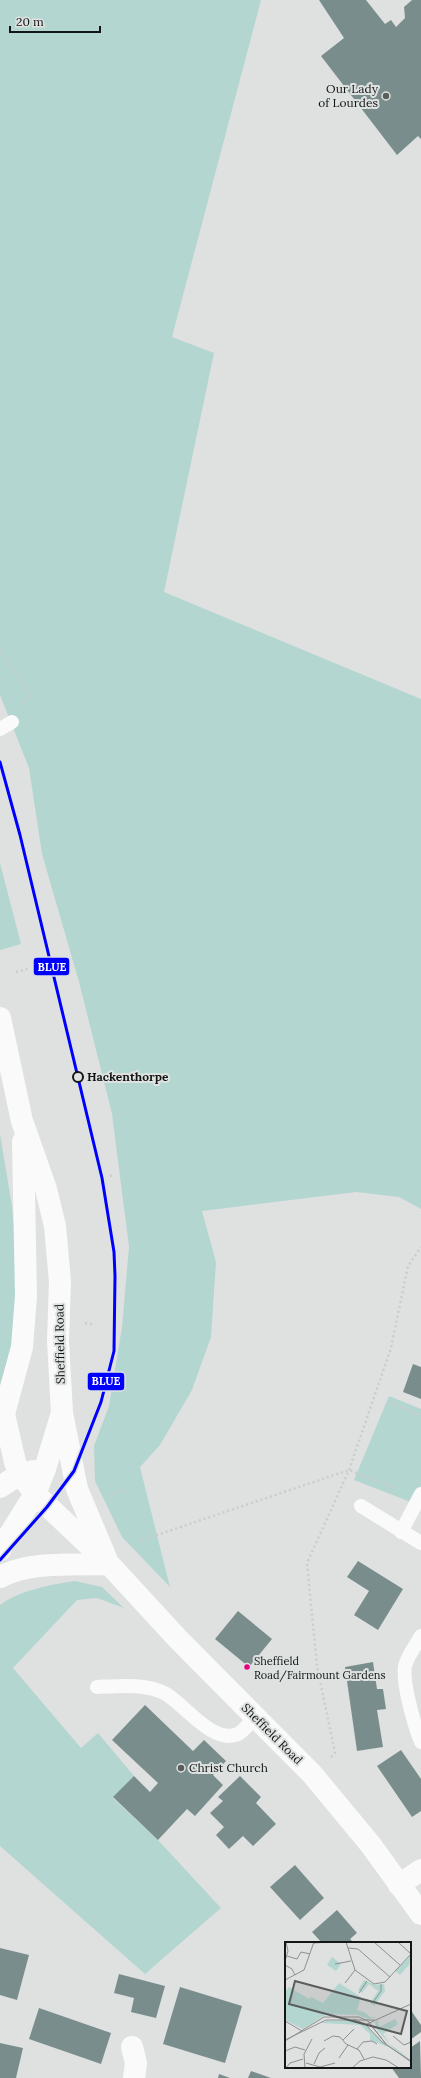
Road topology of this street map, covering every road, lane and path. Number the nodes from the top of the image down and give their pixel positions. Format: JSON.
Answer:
{"nodes":[{"id":1,"x":0,"y":651,"type":"edge"},
{"id":2,"x":19,"y":703,"type":"dead end"},
{"id":3,"x":30,"y":968,"type":"dead end"},
{"id":4,"x":16,"y":972,"type":"dead end"},
{"id":5,"x":0,"y":1018,"type":"edge"},
{"id":6,"x":22,"y":1121,"type":"junction"},
{"id":7,"x":122,"y":1328,"type":"dead end"},
{"id":8,"x":128,"y":1329,"type":"dead end"},
{"id":9,"x":390,"y":1403,"type":"dead end"},
{"id":10,"x":4,"y":1411,"type":"edge"},
{"id":11,"x":62,"y":1413,"type":"junction"},
{"id":12,"x":421,"y":1415,"type":"edge"},
{"id":13,"x":45,"y":1469,"type":"junction"},
{"id":14,"x":20,"y":1474,"type":"junction"},
{"id":15,"x":0,"y":1487,"type":"edge"},
{"id":16,"x":77,"y":1489,"type":"junction"},
{"id":17,"x":125,"y":1489,"type":"dead end"},
{"id":18,"x":35,"y":1494,"type":"junction"},
{"id":19,"x":420,"y":1496,"type":"edge"},
{"id":20,"x":104,"y":1497,"type":"dead end"},
{"id":21,"x":361,"y":1506,"type":"dead end"},
{"id":22,"x":402,"y":1532,"type":"junction"},
{"id":23,"x":142,"y":1540,"type":"dead end"},
{"id":24,"x":421,"y":1543,"type":"edge"},
{"id":25,"x":0,"y":1550,"type":"edge"},
{"id":26,"x":109,"y":1564,"type":"junction"},
{"id":27,"x":0,"y":1577,"type":"edge"},
{"id":28,"x":421,"y":1636,"type":"edge"},
{"id":29,"x":97,"y":1687,"type":"dead end"},
{"id":30,"x":256,"y":1718,"type":"junction"},
{"id":31,"x":421,"y":1742,"type":"edge"},
{"id":32,"x":421,"y":1870,"type":"edge"},
{"id":33,"x":399,"y":1885,"type":"junction"},
{"id":34,"x":421,"y":1914,"type":"edge"},
{"id":35,"x":132,"y":2047,"type":"dead end"},
{"id":36,"x":134,"y":2078,"type":"edge"}],
"edges":[{"from":1,"to":2,"type":"path"},
{"from":3,"to":4,"type":"path"},
{"from":5,"to":6,"type":"street","name":"Sheffield Road"},
{"from":6,"to":10,"type":"street","name":"Sheffield Road"},
{"from":6,"to":11,"type":"street","name":"Sheffield Road"},
{"from":7,"to":8,"type":"path"},
{"from":9,"to":12,"type":"path"},
{"from":10,"to":14,"type":"street","name":"Sheffield Road"},
{"from":11,"to":13,"type":"street"},
{"from":11,"to":16,"type":"street","name":"Sheffield Road"},
{"from":13,"to":14,"type":"street"},
{"from":13,"to":16,"type":"street"},
{"from":13,"to":18,"type":"street"},
{"from":14,"to":15,"type":"street"},
{"from":14,"to":18,"type":"street","name":"Sheffield Road"},
{"from":16,"to":26,"type":"street","name":"Sheffield Road"},
{"from":17,"to":20,"type":"path"},
{"from":18,"to":25,"type":"street"},
{"from":18,"to":26,"type":"street","name":"Sheffield Road"},
{"from":19,"to":22,"type":"lane"},
{"from":19,"to":23,"type":"path"},
{"from":21,"to":22,"type":"lane"},
{"from":22,"to":24,"type":"lane"},
{"from":26,"to":27,"type":"street"},
{"from":26,"to":30,"type":"street","name":"Sheffield Road"},
{"from":28,"to":31,"type":"lane"},
{"from":29,"to":30,"type":"lane"},
{"from":30,"to":33,"type":"street","name":"Sheffield Road"},
{"from":32,"to":33,"type":"street"},
{"from":33,"to":34,"type":"street","name":"Sheffield Road"},
{"from":35,"to":36,"type":"street"}]}
